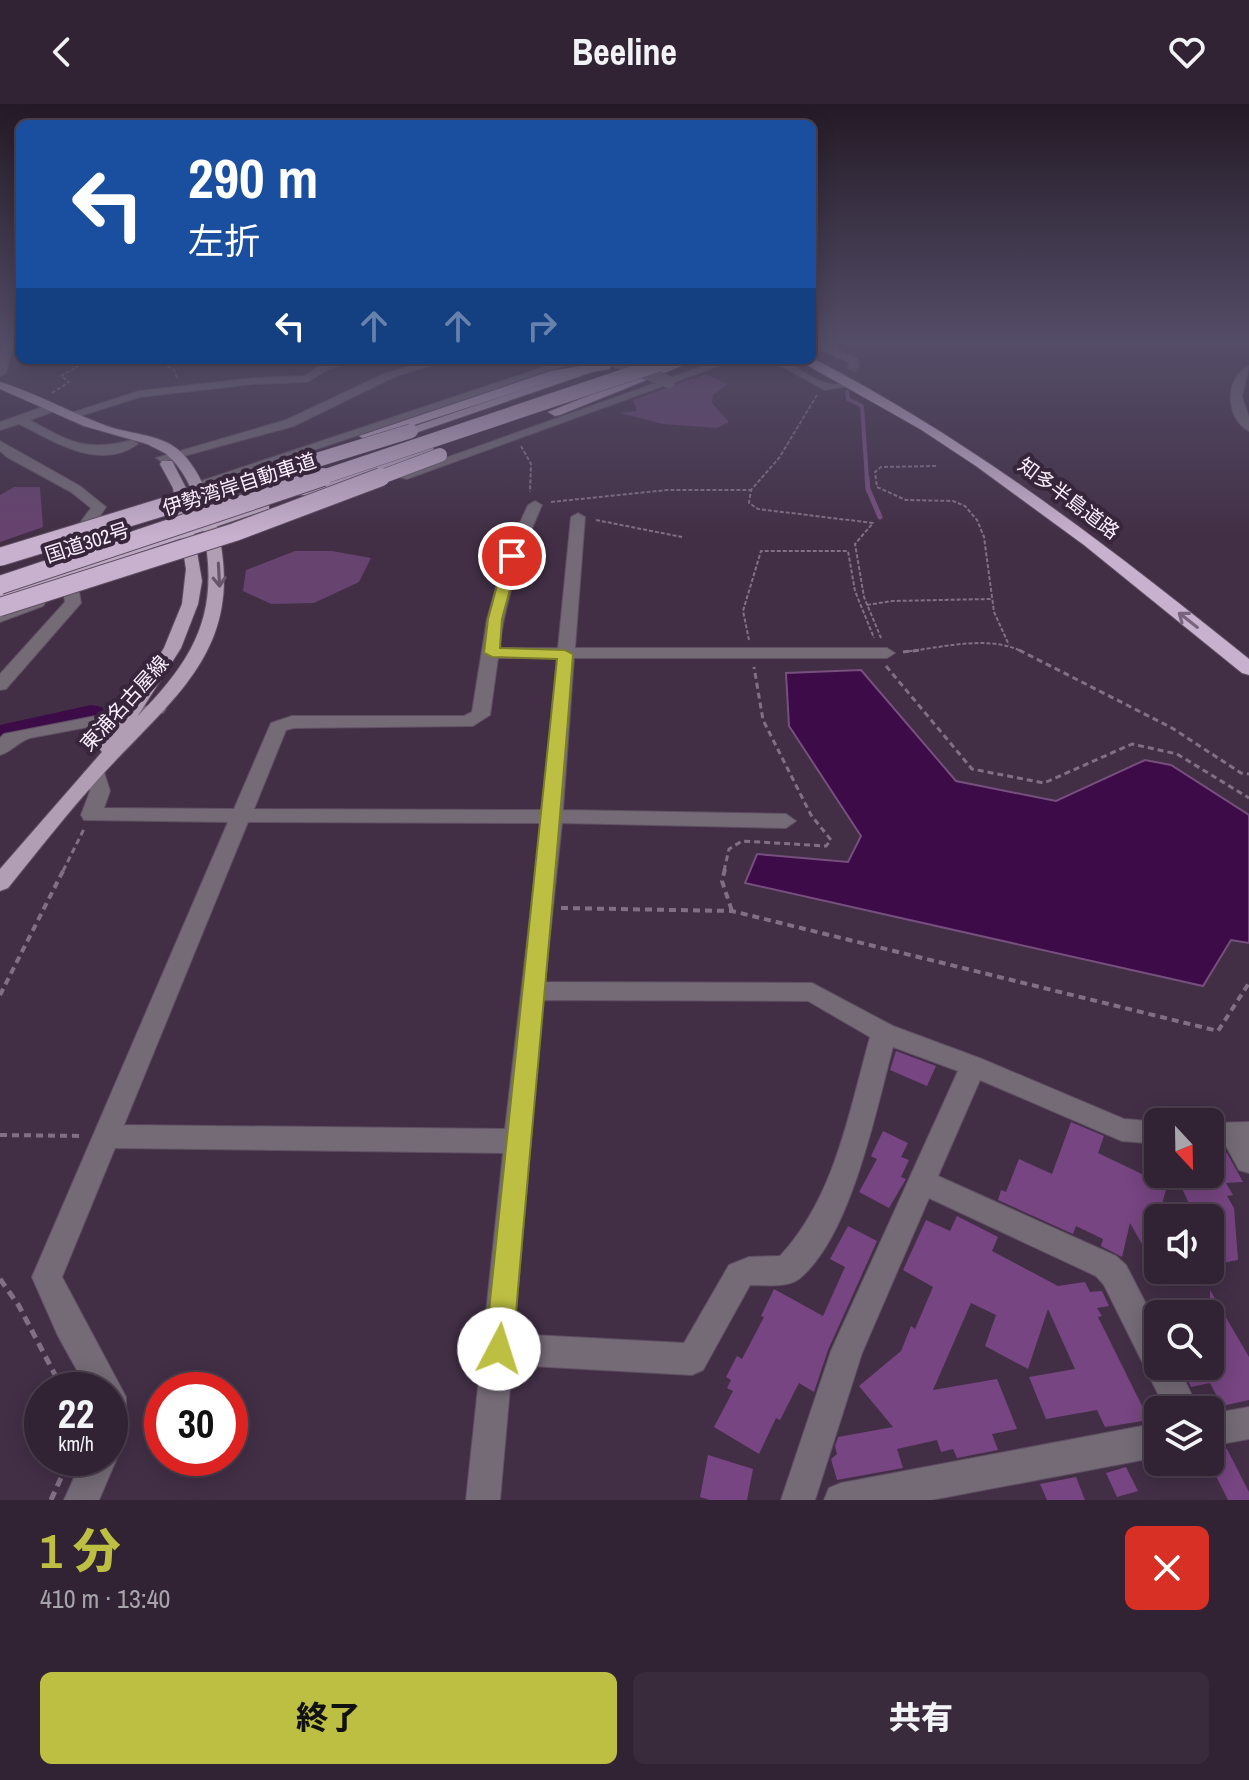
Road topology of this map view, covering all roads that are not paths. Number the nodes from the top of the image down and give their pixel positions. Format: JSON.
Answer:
{"nodes":[{"id":1,"x":47,"y":406,"type":"edge"},
{"id":2,"x":100,"y":406,"type":"edge"},
{"id":3,"x":325,"y":406,"type":"edge"},
{"id":4,"x":443,"y":406,"type":"edge"},
{"id":5,"x":457,"y":406,"type":"edge"},
{"id":6,"x":466,"y":406,"type":"edge"},
{"id":7,"x":498,"y":406,"type":"edge"},
{"id":8,"x":500,"y":406,"type":"edge"},
{"id":9,"x":514,"y":406,"type":"edge"},
{"id":10,"x":530,"y":406,"type":"edge"},
{"id":11,"x":554,"y":406,"type":"edge"},
{"id":12,"x":570,"y":406,"type":"edge"},
{"id":13,"x":599,"y":406,"type":"edge"},
{"id":14,"x":893,"y":406,"type":"edge"},
{"id":15,"x":912,"y":406,"type":"edge"},
{"id":16,"x":1239,"y":406,"type":"edge"},
{"id":17,"x":51,"y":408,"type":"junction"},
{"id":18,"x":71,"y":415,"type":"junction"},
{"id":19,"x":18,"y":419,"type":"junction"},
{"id":20,"x":0,"y":426,"type":"edge"},
{"id":21,"x":1249,"y":427,"type":"edge"},
{"id":22,"x":126,"y":439,"type":"junction"},
{"id":23,"x":0,"y":445,"type":"edge"},
{"id":24,"x":169,"y":456,"type":"junction"},
{"id":25,"x":390,"y":480,"type":"dead end"},
{"id":26,"x":199,"y":491,"type":"junction"},
{"id":27,"x":182,"y":504,"type":"junction"},
{"id":28,"x":535,"y":505,"type":"road end"},
{"id":29,"x":578,"y":517,"type":"road end"},
{"id":30,"x":210,"y":525,"type":"junction"},
{"id":31,"x":185,"y":533,"type":"junction"},
{"id":32,"x":78,"y":535,"type":"junction"},
{"id":33,"x":0,"y":546,"type":"edge"},
{"id":34,"x":189,"y":552,"type":"junction"},
{"id":35,"x":0,"y":559,"type":"edge"},
{"id":36,"x":0,"y":571,"type":"edge"},
{"id":37,"x":66,"y":572,"type":"junction"},
{"id":38,"x":0,"y":585,"type":"edge"},
{"id":39,"x":72,"y":590,"type":"junction"},
{"id":40,"x":0,"y":594,"type":"edge"},
{"id":41,"x":0,"y":604,"type":"edge"},
{"id":42,"x":0,"y":617,"type":"edge"},
{"id":43,"x":1249,"y":649,"type":"edge"},
{"id":44,"x":492,"y":653,"type":"junction"},
{"id":45,"x":883,"y":653,"type":"road end"},
{"id":46,"x":565,"y":654,"type":"junction"},
{"id":47,"x":1249,"y":669,"type":"edge"},
{"id":48,"x":0,"y":685,"type":"edge"},
{"id":49,"x":157,"y":709,"type":"junction"},
{"id":50,"x":129,"y":712,"type":"junction"},
{"id":51,"x":5,"y":739,"type":"edge"},
{"id":52,"x":94,"y":772,"type":"junction"},
{"id":53,"x":241,"y":815,"type":"junction"},
{"id":54,"x":552,"y":818,"type":"junction"},
{"id":55,"x":786,"y":821,"type":"dead end"},
{"id":56,"x":0,"y":883,"type":"edge"},
{"id":57,"x":532,"y":991,"type":"junction"},
{"id":58,"x":884,"y":1033,"type":"junction"},
{"id":59,"x":973,"y":1066,"type":"junction"},
{"id":60,"x":1144,"y":1131,"type":"edge"},
{"id":61,"x":1231,"y":1135,"type":"edge"},
{"id":62,"x":109,"y":1136,"type":"junction"},
{"id":63,"x":517,"y":1141,"type":"junction"},
{"id":64,"x":1249,"y":1161,"type":"edge"},
{"id":65,"x":923,"y":1182,"type":"junction"},
{"id":66,"x":1144,"y":1332,"type":"edge"},
{"id":67,"x":499,"y":1349,"type":"junction"},
{"id":68,"x":96,"y":1372,"type":"edge"},
{"id":69,"x":1249,"y":1423,"type":"edge"},
{"id":70,"x":1224,"y":1427,"type":"edge"},
{"id":71,"x":1144,"y":1443,"type":"edge"},
{"id":72,"x":92,"y":1476,"type":"edge"},
{"id":73,"x":81,"y":1500,"type":"edge"},
{"id":74,"x":483,"y":1500,"type":"edge"},
{"id":75,"x":798,"y":1500,"type":"edge"},
{"id":76,"x":841,"y":1500,"type":"edge"}],
"edges":[{"from":1,"to":17,"type":"main road","name":"東浦名古屋線"},
{"from":2,"to":18,"type":"street"},
{"from":3,"to":24,"type":"street"},
{"from":4,"to":26,"type":"street"},
{"from":5,"to":33,"type":"highway"},
{"from":6,"to":26,"type":"highway","name":"国道302号"},
{"from":7,"to":35,"type":"highway","bridge":true},
{"from":8,"to":36,"type":"highway","name":"伊勢湾岸自動車道","bridge":true},
{"from":9,"to":38,"type":"highway","name":"伊勢湾岸自動車道","bridge":true},
{"from":10,"to":41,"type":"highway","bridge":true},
{"from":11,"to":30,"type":"highway","name":"国道302号"},
{"from":12,"to":41,"type":"highway","bridge":true},
{"from":13,"to":25,"type":"street"},
{"from":47,"to":14,"type":"highway","name":"知多半島道路","one_way":true},
{"from":15,"to":43,"type":"highway","name":"知多半島道路"},
{"from":16,"to":21,"type":"street"},
{"from":17,"to":18,"type":"main road","name":"東浦名古屋線"},
{"from":17,"to":19,"type":"street"},
{"from":18,"to":22,"type":"main road","name":"東浦名古屋線"},
{"from":19,"to":20,"type":"street"},
{"from":19,"to":22,"type":"street"},
{"from":22,"to":24,"type":"main road","name":"東浦名古屋線"},
{"from":23,"to":32,"type":"street"},
{"from":24,"to":26,"type":"main road","name":"東浦名古屋線"},
{"from":24,"to":27,"type":"main road","name":"東浦名古屋線"},
{"from":26,"to":27,"type":"highway","name":"国道302号"},
{"from":26,"to":30,"type":"main road","name":"東浦名古屋線"},
{"from":27,"to":31,"type":"main road","name":"東浦名古屋線"},
{"from":27,"to":32,"type":"highway","name":"国道302号"},
{"from":28,"to":44,"type":"street"},
{"from":29,"to":46,"type":"street"},
{"from":30,"to":31,"type":"highway","name":"国道302号"},
{"from":30,"to":49,"type":"main road","name":"東浦名古屋線","one_way":true},
{"from":31,"to":34,"type":"main road","name":"東浦名古屋線"},
{"from":31,"to":37,"type":"highway","name":"国道302号"},
{"from":32,"to":35,"type":"highway","name":"国道302号"},
{"from":32,"to":37,"type":"street"},
{"from":34,"to":39,"type":"street"},
{"from":34,"to":50,"type":"main road","name":"東浦名古屋線"},
{"from":37,"to":39,"type":"street"},
{"from":37,"to":40,"type":"highway","name":"国道302号"},
{"from":39,"to":42,"type":"street"},
{"from":39,"to":48,"type":"street"},
{"from":44,"to":46,"type":"street"},
{"from":44,"to":53,"type":"street"},
{"from":45,"to":46,"type":"street"},
{"from":46,"to":54,"type":"street"},
{"from":49,"to":50,"type":"street"},
{"from":49,"to":52,"type":"main road","name":"東浦名古屋線"},
{"from":50,"to":51,"type":"street"},
{"from":50,"to":52,"type":"main road","name":"東浦名古屋線"},
{"from":52,"to":53,"type":"street"},
{"from":52,"to":56,"type":"main road","name":"東浦名古屋線"},
{"from":53,"to":54,"type":"street"},
{"from":53,"to":62,"type":"street"},
{"from":54,"to":55,"type":"street"},
{"from":54,"to":57,"type":"street"},
{"from":57,"to":58,"type":"street"},
{"from":57,"to":63,"type":"street"},
{"from":58,"to":59,"type":"street"},
{"from":58,"to":67,"type":"street"},
{"from":59,"to":60,"type":"street"},
{"from":59,"to":65,"type":"street"},
{"from":61,"to":64,"type":"street"},
{"from":62,"to":63,"type":"street"},
{"from":62,"to":68,"type":"street"},
{"from":63,"to":67,"type":"street"},
{"from":65,"to":66,"type":"street"},
{"from":65,"to":75,"type":"street"},
{"from":67,"to":74,"type":"street"},
{"from":69,"to":70,"type":"street"},
{"from":71,"to":76,"type":"street"},
{"from":72,"to":73,"type":"street"}]}
